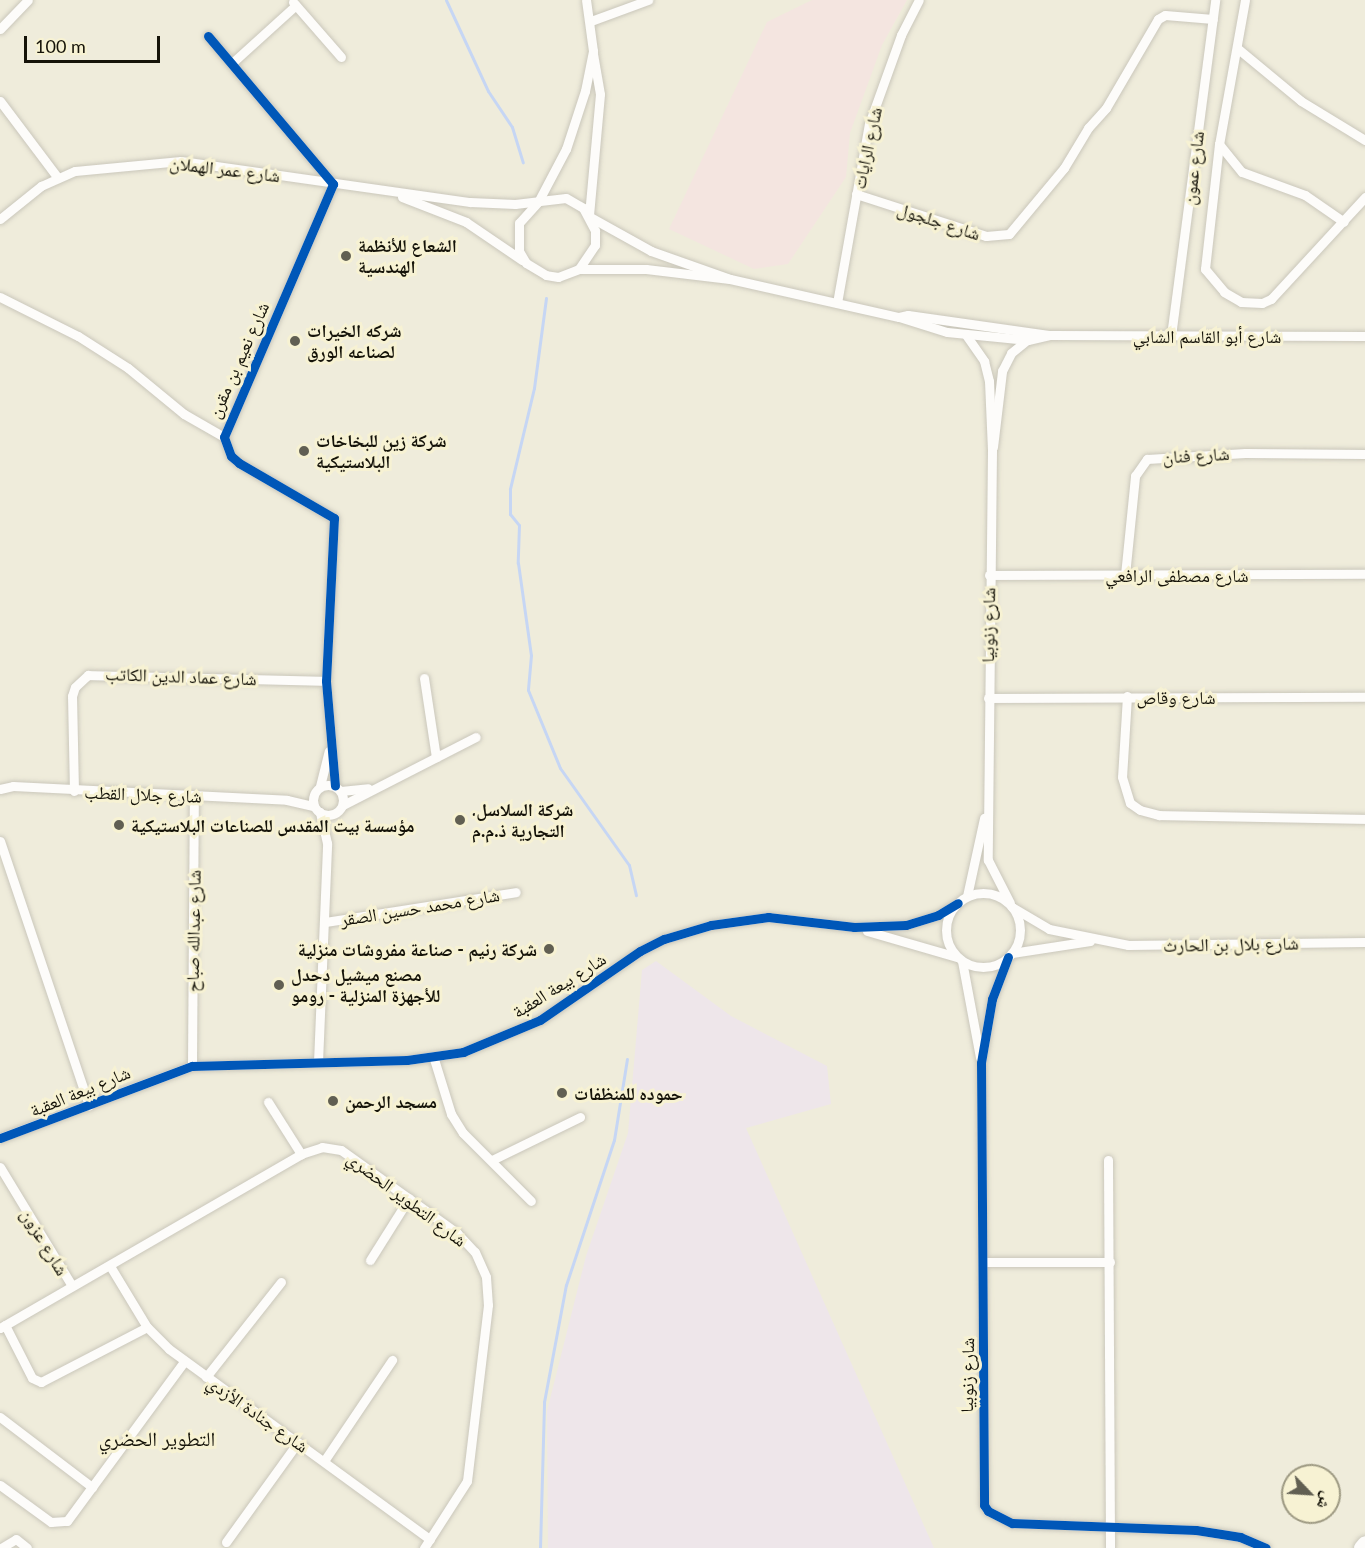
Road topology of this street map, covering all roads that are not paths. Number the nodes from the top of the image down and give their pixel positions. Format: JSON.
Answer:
{"nodes":[{"id":1,"x":28,"y":0,"type":"edge"},
{"id":2,"x":586,"y":0,"type":"edge"},
{"id":3,"x":648,"y":0,"type":"edge"},
{"id":4,"x":919,"y":0,"type":"edge"},
{"id":5,"x":1215,"y":0,"type":"edge"},
{"id":6,"x":1245,"y":0,"type":"edge"},
{"id":7,"x":294,"y":2,"type":"edge"},
{"id":8,"x":1213,"y":19,"type":"junction"},
{"id":9,"x":591,"y":21,"type":"junction"},
{"id":10,"x":0,"y":29,"type":"edge"},
{"id":11,"x":208,"y":36,"type":"dead end"},
{"id":12,"x":1237,"y":48,"type":"junction"},
{"id":13,"x":593,"y":51,"type":"junction"},
{"id":14,"x":341,"y":57,"type":"dead end"},
{"id":15,"x":232,"y":63,"type":"junction"},
{"id":16,"x":0,"y":101,"type":"edge"},
{"id":17,"x":1365,"y":141,"type":"edge"},
{"id":18,"x":1220,"y":144,"type":"junction"},
{"id":19,"x":58,"y":178,"type":"junction"},
{"id":20,"x":333,"y":184,"type":"junction"},
{"id":21,"x":392,"y":193,"type":"junction"},
{"id":22,"x":856,"y":194,"type":"junction"},
{"id":23,"x":1365,"y":197,"type":"edge"},
{"id":24,"x":538,"y":202,"type":"junction"},
{"id":25,"x":590,"y":216,"type":"junction"},
{"id":26,"x":0,"y":219,"type":"edge"},
{"id":27,"x":1344,"y":222,"type":"junction"},
{"id":28,"x":526,"y":263,"type":"junction"},
{"id":29,"x":579,"y":269,"type":"junction"},
{"id":30,"x":730,"y":279,"type":"junction"},
{"id":31,"x":0,"y":297,"type":"edge"},
{"id":32,"x":837,"y":303,"type":"junction"},
{"id":33,"x":898,"y":317,"type":"junction"},
{"id":34,"x":966,"y":335,"type":"junction"},
{"id":35,"x":1049,"y":335,"type":"junction"},
{"id":36,"x":1171,"y":336,"type":"junction"},
{"id":37,"x":1365,"y":336,"type":"edge"},
{"id":38,"x":1028,"y":340,"type":"junction"},
{"id":39,"x":224,"y":437,"type":"junction"},
{"id":40,"x":992,"y":450,"type":"junction"},
{"id":41,"x":1365,"y":454,"type":"edge"},
{"id":42,"x":1365,"y":574,"type":"edge"},
{"id":43,"x":989,"y":575,"type":"junction"},
{"id":44,"x":1125,"y":575,"type":"junction"},
{"id":45,"x":424,"y":678,"type":"dead end"},
{"id":46,"x":326,"y":681,"type":"junction"},
{"id":47,"x":1127,"y":696,"type":"junction"},
{"id":48,"x":987,"y":698,"type":"junction"},
{"id":49,"x":1365,"y":698,"type":"edge"},
{"id":50,"x":476,"y":737,"type":"dead end"},
{"id":51,"x":330,"y":746,"type":"junction"},
{"id":52,"x":436,"y":757,"type":"junction"},
{"id":53,"x":374,"y":787,"type":"junction"},
{"id":54,"x":338,"y":788,"type":"junction"},
{"id":55,"x":0,"y":789,"type":"edge"},
{"id":56,"x":317,"y":790,"type":"junction"},
{"id":57,"x":74,"y":791,"type":"junction"},
{"id":58,"x":194,"y":797,"type":"junction"},
{"id":59,"x":287,"y":800,"type":"junction"},
{"id":60,"x":987,"y":801,"type":"junction"},
{"id":61,"x":340,"y":808,"type":"junction"},
{"id":62,"x":317,"y":809,"type":"junction"},
{"id":63,"x":1365,"y":819,"type":"edge"},
{"id":64,"x":0,"y":841,"type":"edge"},
{"id":65,"x":327,"y":843,"type":"junction"},
{"id":66,"x":516,"y":892,"type":"dead end"},
{"id":67,"x":967,"y":896,"type":"junction"},
{"id":68,"x":958,"y":903,"type":"junction"},
{"id":69,"x":1011,"y":905,"type":"junction"},
{"id":70,"x":325,"y":922,"type":"junction"},
{"id":71,"x":854,"y":927,"type":"junction"},
{"id":72,"x":1049,"y":929,"type":"junction"},
{"id":73,"x":1096,"y":941,"type":"junction"},
{"id":74,"x":1365,"y":942,"type":"edge"},
{"id":75,"x":1042,"y":947,"type":"junction"},
{"id":76,"x":1010,"y":955,"type":"junction"},
{"id":77,"x":959,"y":959,"type":"junction"},
{"id":78,"x":434,"y":1059,"type":"junction"},
{"id":79,"x":318,"y":1062,"type":"junction"},
{"id":80,"x":981,"y":1063,"type":"junction"},
{"id":81,"x":192,"y":1066,"type":"junction"},
{"id":82,"x":268,"y":1102,"type":"dead end"},
{"id":83,"x":89,"y":1105,"type":"junction"},
{"id":84,"x":580,"y":1117,"type":"dead end"},
{"id":85,"x":0,"y":1138,"type":"edge"},
{"id":86,"x":301,"y":1154,"type":"junction"},
{"id":87,"x":492,"y":1160,"type":"junction"},
{"id":88,"x":1108,"y":1160,"type":"dead end"},
{"id":89,"x":0,"y":1167,"type":"edge"},
{"id":90,"x":409,"y":1198,"type":"junction"},
{"id":91,"x":531,"y":1201,"type":"dead end"},
{"id":92,"x":370,"y":1260,"type":"dead end"},
{"id":93,"x":985,"y":1262,"type":"junction"},
{"id":94,"x":1110,"y":1262,"type":"junction"},
{"id":95,"x":110,"y":1266,"type":"junction"},
{"id":96,"x":280,"y":1282,"type":"dead end"},
{"id":97,"x":72,"y":1286,"type":"junction"},
{"id":98,"x":3,"y":1326,"type":"edge"},
{"id":99,"x":147,"y":1327,"type":"junction"},
{"id":100,"x":392,"y":1360,"type":"dead end"},
{"id":101,"x":184,"y":1362,"type":"junction"},
{"id":102,"x":206,"y":1377,"type":"junction"},
{"id":103,"x":0,"y":1417,"type":"edge"},
{"id":104,"x":298,"y":1442,"type":"junction"},
{"id":105,"x":324,"y":1461,"type":"junction"},
{"id":106,"x":0,"y":1485,"type":"edge"},
{"id":107,"x":93,"y":1486,"type":"junction"},
{"id":108,"x":1109,"y":1526,"type":"junction"},
{"id":109,"x":430,"y":1539,"type":"junction"},
{"id":110,"x":226,"y":1542,"type":"dead end"},
{"id":111,"x":1365,"y":1543,"type":"edge"},
{"id":112,"x":1,"y":1548,"type":"edge"},
{"id":113,"x":27,"y":1548,"type":"edge"},
{"id":114,"x":424,"y":1548,"type":"edge"},
{"id":115,"x":1110,"y":1548,"type":"edge"},
{"id":116,"x":1266,"y":1548,"type":"edge"},
{"id":117,"x":1360,"y":1548,"type":"edge"}],
"edges":[{"from":1,"to":10,"type":"street"},
{"from":2,"to":9,"type":"street"},
{"from":3,"to":9,"type":"street"},
{"from":4,"to":22,"type":"street","name":"شارع الرايات"},
{"from":5,"to":8,"type":"street","name":"شارع عمون"},
{"from":6,"to":12,"type":"street"},
{"from":7,"to":14,"type":"street"},
{"from":7,"to":15,"type":"street"},
{"from":8,"to":22,"type":"street","name":"شارع جلجول"},
{"from":8,"to":36,"type":"street","name":"شارع عمون"},
{"from":9,"to":13,"type":"street"},
{"from":11,"to":15,"type":"street"},
{"from":12,"to":17,"type":"street"},
{"from":12,"to":18,"type":"street"},
{"from":13,"to":24,"type":"street"},
{"from":13,"to":25,"type":"street"},
{"from":15,"to":20,"type":"street"},
{"from":16,"to":19,"type":"street"},
{"from":18,"to":27,"type":"street"},
{"from":18,"to":27,"type":"street"},
{"from":19,"to":20,"type":"street","name":"شارع عمر الهملان"},
{"from":19,"to":26,"type":"street","name":"شارع عمر الهملان"},
{"from":20,"to":21,"type":"street","name":"شارع عمر الهملان"},
{"from":20,"to":39,"type":"street","name":"شارع نعيم بن مقرن"},
{"from":21,"to":24,"type":"street","name":"شارع عمر الهملان"},
{"from":21,"to":28,"type":"street","name":"شارع عمر الهملان"},
{"from":22,"to":32,"type":"street","name":"شارع الرايات"},
{"from":23,"to":27,"type":"street"},
{"from":24,"to":25,"type":"street"},
{"from":24,"to":28,"type":"street"},
{"from":25,"to":29,"type":"street"},
{"from":25,"to":30,"type":"street","name":"شارع أبو القاسم الشابي"},
{"from":28,"to":29,"type":"street"},
{"from":29,"to":30,"type":"street","name":"شارع أبو القاسم الشابي"},
{"from":30,"to":32,"type":"street","name":"شارع أبو القاسم الشابي"},
{"from":31,"to":39,"type":"street"},
{"from":32,"to":33,"type":"street","name":"شارع أبو القاسم الشابي"},
{"from":33,"to":34,"type":"street","name":"شارع أبو القاسم الشابي"},
{"from":33,"to":35,"type":"street","name":"شارع أبو القاسم الشابي"},
{"from":34,"to":38,"type":"street","name":"شارع أبو القاسم الشابي"},
{"from":34,"to":40,"type":"street","name":"شارع زنوبيا"},
{"from":35,"to":36,"type":"street","name":"شارع أبو القاسم الشابي"},
{"from":35,"to":38,"type":"street","name":"شارع أبو القاسم الشابي"},
{"from":36,"to":37,"type":"street","name":"شارع أبو القاسم الشابي"},
{"from":38,"to":40,"type":"street","name":"شارع زنوبيا"},
{"from":39,"to":46,"type":"street","name":"شارع نعيم بن مقرن"},
{"from":40,"to":43,"type":"street","name":"شارع زنوبيا"},
{"from":41,"to":44,"type":"street","name":"شارع فنان"},
{"from":42,"to":44,"type":"street","name":"شارع مصطفى الرافعي"},
{"from":43,"to":44,"type":"street","name":"شارع مصطفى الرافعي"},
{"from":43,"to":48,"type":"street","name":"شارع زنوبيا"},
{"from":45,"to":52,"type":"street"},
{"from":46,"to":51,"type":"street","name":"شارع نعيم بن مقرن"},
{"from":46,"to":57,"type":"street","name":"شارع عماد الدين الكاتب"},
{"from":47,"to":48,"type":"street","name":"شارع وقاص"},
{"from":47,"to":49,"type":"street","name":"شارع وقاص"},
{"from":47,"to":63,"type":"street"},
{"from":48,"to":60,"type":"street","name":"شارع زنوبيا"},
{"from":50,"to":52,"type":"street"},
{"from":51,"to":54,"type":"street","name":"شارع نعيم بن مقرن"},
{"from":51,"to":56,"type":"street","name":"شارع نعيم بن مقرن"},
{"from":52,"to":53,"type":"street"},
{"from":53,"to":54,"type":"street"},
{"from":53,"to":61,"type":"street"},
{"from":54,"to":56,"type":"street","name":"شارع جلال القطب"},
{"from":54,"to":61,"type":"street","name":"شارع نعيم بن مقرن"},
{"from":55,"to":57,"type":"street","name":"شارع جلال القطب"},
{"from":56,"to":59,"type":"street","name":"شارع جلال القطب"},
{"from":56,"to":62,"type":"street","name":"شارع نعيم بن مقرن"},
{"from":57,"to":58,"type":"street","name":"شارع جلال القطب"},
{"from":58,"to":59,"type":"street","name":"شارع جلال القطب"},
{"from":58,"to":81,"type":"street","name":"شارع عبدالله صباح"},
{"from":59,"to":62,"type":"street","name":"شارع جلال القطب"},
{"from":60,"to":67,"type":"street","name":"شارع زنوبيا"},
{"from":60,"to":69,"type":"street","name":"شارع زنوبيا"},
{"from":61,"to":62,"type":"street","name":"شارع جلال القطب"},
{"from":61,"to":65,"type":"street"},
{"from":62,"to":65,"type":"street"},
{"from":64,"to":83,"type":"street"},
{"from":65,"to":70,"type":"street"},
{"from":66,"to":70,"type":"street","name":"شارع محمد حسين الصقر"},
{"from":67,"to":68,"type":"street"},
{"from":67,"to":69,"type":"street"},
{"from":68,"to":71,"type":"street","name":"شارع بيعة العقبة"},
{"from":68,"to":77,"type":"street"},
{"from":69,"to":72,"type":"street","name":"شارع بلال بن الحارث"},
{"from":69,"to":76,"type":"street"},
{"from":70,"to":79,"type":"street"},
{"from":71,"to":77,"type":"street","name":"شارع بيعة العقبة"},
{"from":71,"to":78,"type":"street","name":"شارع بيعة العقبة"},
{"from":72,"to":73,"type":"street","name":"شارع بلال بن الحارث"},
{"from":72,"to":75,"type":"street"},
{"from":73,"to":74,"type":"street","name":"شارع بلال بن الحارث"},
{"from":73,"to":75,"type":"street","name":"شارع بلال بن الحارث"},
{"from":75,"to":76,"type":"street","name":"شارع بلال بن الحارث"},
{"from":76,"to":77,"type":"street"},
{"from":76,"to":80,"type":"street","name":"شارع زنوبيا"},
{"from":77,"to":80,"type":"street","name":"شارع زنوبيا"},
{"from":78,"to":79,"type":"street","name":"شارع بيعة العقبة"},
{"from":78,"to":87,"type":"street"},
{"from":79,"to":81,"type":"street","name":"شارع بيعة العقبة"},
{"from":80,"to":93,"type":"street","name":"شارع زنوبيا"},
{"from":81,"to":83,"type":"street","name":"شارع بيعة العقبة"},
{"from":82,"to":86,"type":"street"},
{"from":83,"to":85,"type":"street","name":"شارع بيعة العقبة"},
{"from":84,"to":87,"type":"street"},
{"from":86,"to":90,"type":"street","name":"شارع التطوير الحضري"},
{"from":86,"to":95,"type":"street","name":"شارع التطوير الحضري"},
{"from":87,"to":91,"type":"street"},
{"from":88,"to":94,"type":"street"},
{"from":89,"to":97,"type":"street","name":"شارع عزون"},
{"from":90,"to":92,"type":"street"},
{"from":90,"to":109,"type":"street","name":"شارع التطوير الحضري"},
{"from":93,"to":94,"type":"street"},
{"from":93,"to":108,"type":"street","name":"شارع زنوبيا"},
{"from":94,"to":108,"type":"street"},
{"from":95,"to":97,"type":"street","name":"شارع التطوير الحضري"},
{"from":95,"to":99,"type":"street","name":"شارع جنادة الأزدي"},
{"from":96,"to":102,"type":"street"},
{"from":97,"to":98,"type":"street","name":"شارع التطوير الحضري"},
{"from":98,"to":99,"type":"street"},
{"from":99,"to":101,"type":"street","name":"شارع جنادة الأزدي"},
{"from":100,"to":105,"type":"street"},
{"from":101,"to":102,"type":"street","name":"شارع جنادة الأزدي"},
{"from":101,"to":107,"type":"street"},
{"from":102,"to":104,"type":"street","name":"شارع جنادة الأزدي"},
{"from":103,"to":107,"type":"street"},
{"from":104,"to":105,"type":"street","name":"شارع جنادة الأزدي"},
{"from":104,"to":110,"type":"street"},
{"from":105,"to":109,"type":"street","name":"شارع جنادة الأزدي"},
{"from":106,"to":107,"type":"street"},
{"from":108,"to":115,"type":"street"},
{"from":108,"to":116,"type":"street","name":"شارع زنوبيا"},
{"from":109,"to":114,"type":"street","name":"شارع التطوير الحضري"},
{"from":111,"to":117,"type":"highway"},
{"from":112,"to":113,"type":"street"}]}
